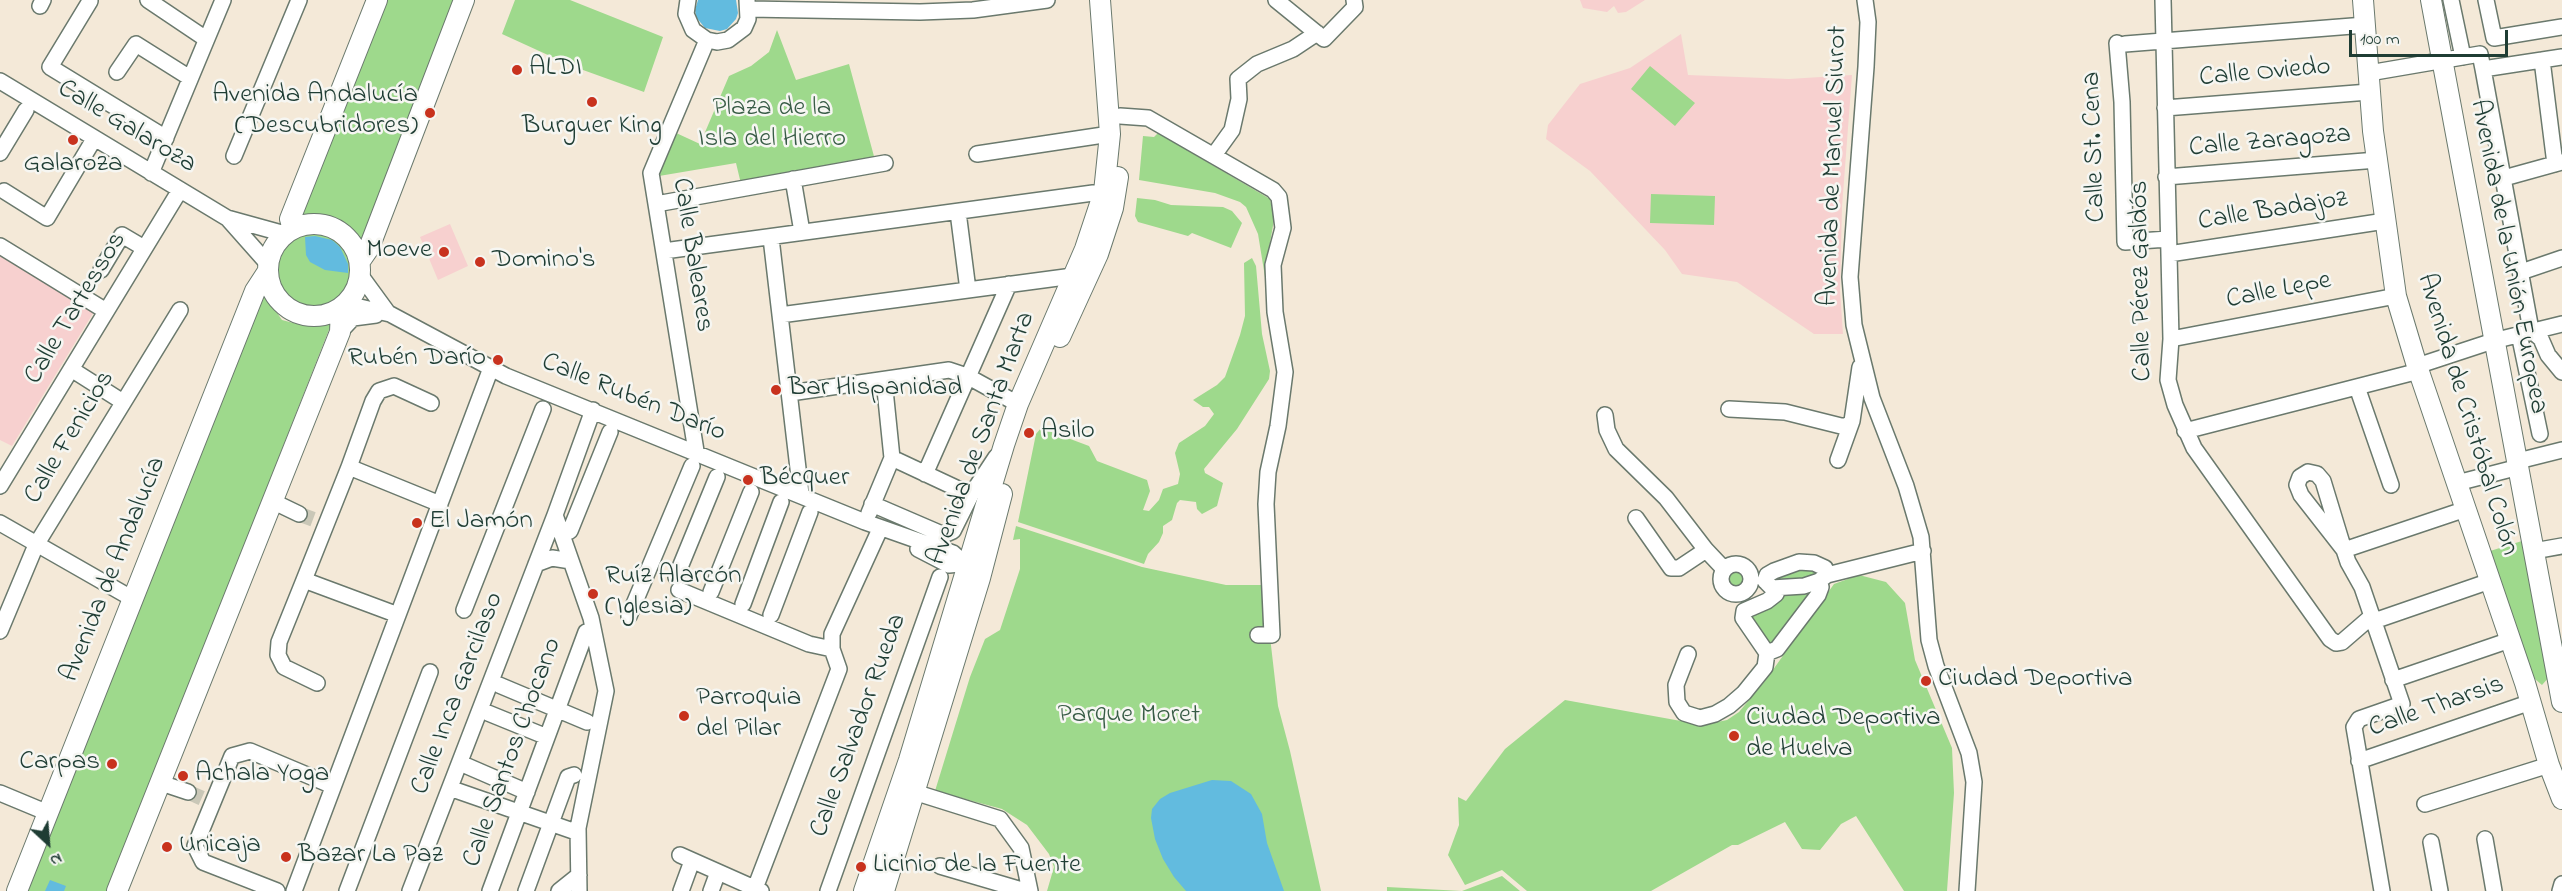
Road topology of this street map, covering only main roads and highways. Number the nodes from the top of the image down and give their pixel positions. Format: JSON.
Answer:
{"nodes":[{"id":1,"x":376,"y":0,"type":"edge"},
{"id":2,"x":464,"y":0,"type":"edge"},
{"id":3,"x":1100,"y":0,"type":"edge"},
{"id":4,"x":1111,"y":0,"type":"edge"},
{"id":5,"x":2363,"y":0,"type":"edge"},
{"id":6,"x":2432,"y":0,"type":"edge"},
{"id":7,"x":1110,"y":192,"type":"junction"},
{"id":8,"x":289,"y":231,"type":"junction"},
{"id":9,"x":268,"y":268,"type":"junction"},
{"id":10,"x":360,"y":268,"type":"junction"},
{"id":11,"x":344,"y":306,"type":"junction"},
{"id":12,"x":1022,"y":406,"type":"junction"},
{"id":13,"x":966,"y":564,"type":"junction"},
{"id":14,"x":2557,"y":678,"type":"junction"},
{"id":15,"x":2525,"y":683,"type":"junction"},
{"id":16,"x":2562,"y":702,"type":"edge"},
{"id":17,"x":2533,"y":709,"type":"junction"},
{"id":18,"x":2562,"y":711,"type":"edge"},
{"id":19,"x":2562,"y":799,"type":"edge"},
{"id":20,"x":17,"y":891,"type":"edge"},
{"id":21,"x":117,"y":891,"type":"edge"},
{"id":22,"x":864,"y":891,"type":"edge"},
{"id":23,"x":884,"y":891,"type":"edge"}],
"edges":[{"from":1,"to":8,"type":"main road"},
{"from":2,"to":10,"type":"main road"},
{"from":3,"to":7,"type":"main road","name":"Avenida de Santa Marta"},
{"from":4,"to":7,"type":"main road","name":"Avenida de Santa Marta"},
{"from":5,"to":15,"type":"main road","name":"Avenida de Cristóbal Colón"},
{"from":6,"to":14,"type":"main road","name":"Avenida de la Unión Europea"},
{"from":7,"to":12,"type":"main road","name":"Avenida de Santa Marta"},
{"from":8,"to":9,"type":"main road"},
{"from":8,"to":10,"type":"main road"},
{"from":9,"to":11,"type":"main road"},
{"from":9,"to":20,"type":"main road","name":"Avenida de Andalucía"},
{"from":10,"to":11,"type":"main road"},
{"from":11,"to":21,"type":"main road"},
{"from":12,"to":13,"type":"main road","name":"Avenida de Santa Marta"},
{"from":12,"to":13,"type":"main road","name":"Avenida de Santa Marta"},
{"from":13,"to":22,"type":"main road","name":"Avenida de Santa Marta"},
{"from":13,"to":23,"type":"main road","name":"Avenida de Santa Marta"},
{"from":14,"to":15,"type":"main road"},
{"from":14,"to":16,"type":"main road","name":"Avenida de la Unión Europea"},
{"from":15,"to":17,"type":"main road","name":"Avenida de Cristóbal Colón"},
{"from":17,"to":18,"type":"main road"},
{"from":17,"to":19,"type":"main road","name":"Avenida de Cristóbal Colón"}]}
